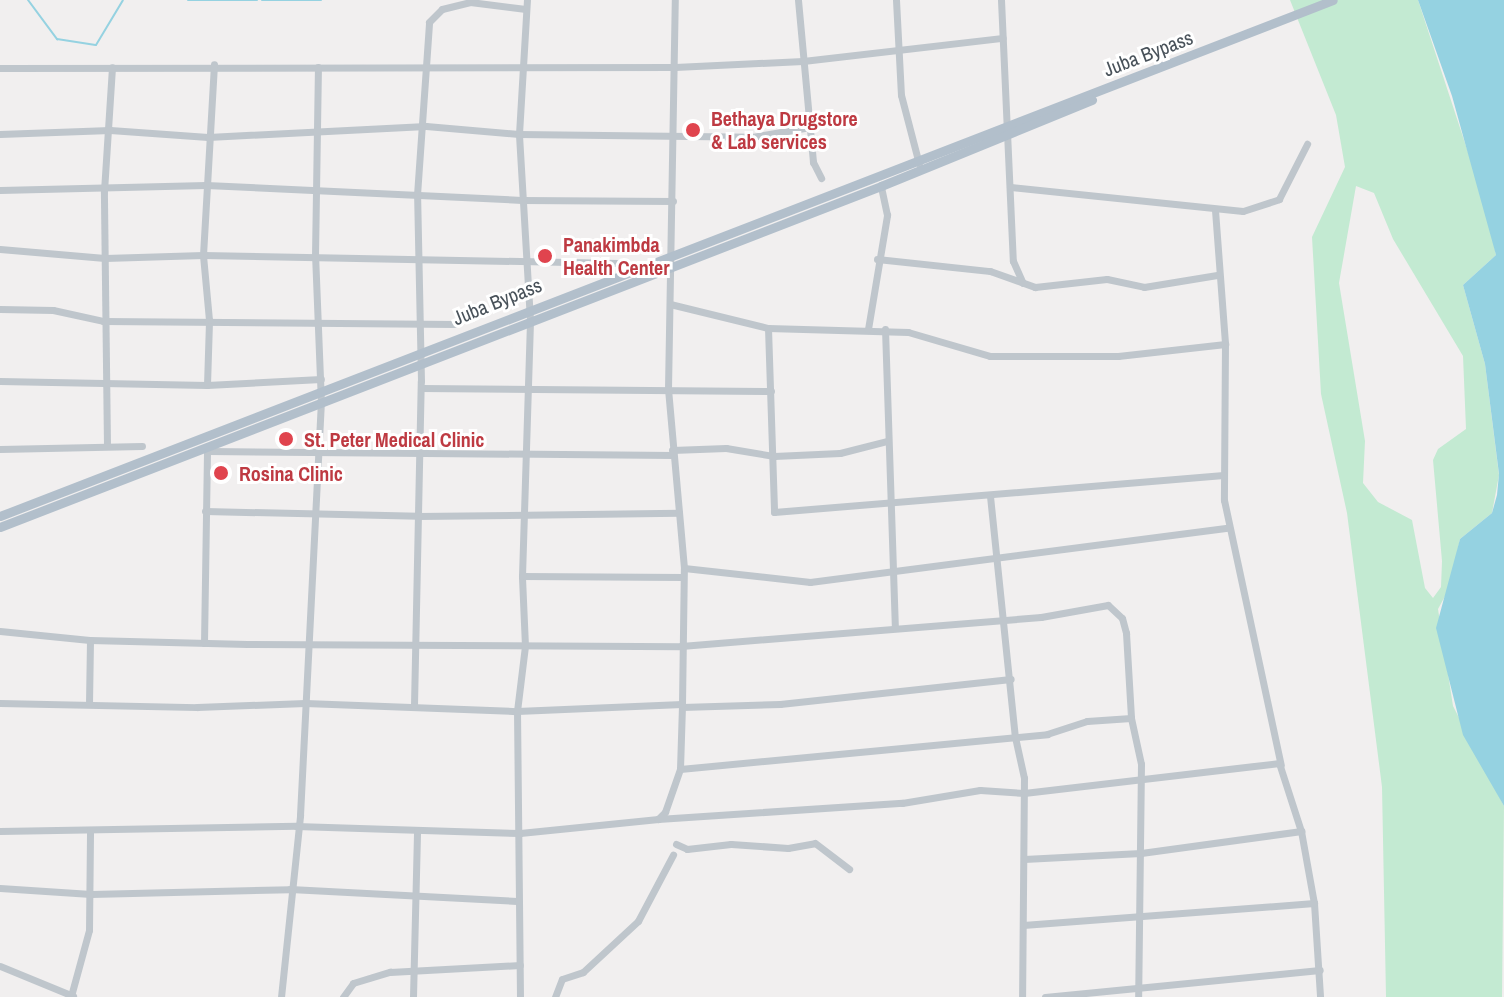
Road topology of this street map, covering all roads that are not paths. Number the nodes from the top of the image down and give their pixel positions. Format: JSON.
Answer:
{"nodes":[{"id":1,"x":675,"y":0,"type":"edge"},
{"id":2,"x":798,"y":0,"type":"edge"},
{"id":3,"x":896,"y":0,"type":"edge"},
{"id":4,"x":1001,"y":0,"type":"edge"},
{"id":5,"x":1333,"y":0,"type":"edge"},
{"id":6,"x":527,"y":4,"type":"edge"},
{"id":7,"x":1003,"y":38,"type":"junction"},
{"id":8,"x":898,"y":47,"type":"junction"},
{"id":9,"x":803,"y":61,"type":"junction"},
{"id":10,"x":214,"y":64,"type":"junction"},
{"id":11,"x":523,"y":66,"type":"junction"},
{"id":12,"x":112,"y":67,"type":"junction"},
{"id":13,"x":318,"y":67,"type":"junction"},
{"id":14,"x":424,"y":67,"type":"junction"},
{"id":15,"x":675,"y":67,"type":"junction"},
{"id":16,"x":0,"y":68,"type":"edge"},
{"id":17,"x":426,"y":126,"type":"junction"},
{"id":18,"x":810,"y":127,"type":"junction"},
{"id":19,"x":110,"y":130,"type":"junction"},
{"id":20,"x":319,"y":130,"type":"junction"},
{"id":21,"x":1008,"y":130,"type":"junction"},
{"id":22,"x":0,"y":134,"type":"edge"},
{"id":23,"x":519,"y":134,"type":"junction"},
{"id":24,"x":674,"y":136,"type":"junction"},
{"id":25,"x":208,"y":137,"type":"junction"},
{"id":26,"x":1307,"y":144,"type":"dead end"},
{"id":27,"x":918,"y":159,"type":"junction"},
{"id":28,"x":921,"y":170,"type":"junction"},
{"id":29,"x":821,"y":178,"type":"dead end"},
{"id":30,"x":206,"y":185,"type":"junction"},
{"id":31,"x":881,"y":186,"type":"junction"},
{"id":32,"x":1011,"y":187,"type":"junction"},
{"id":33,"x":320,"y":188,"type":"junction"},
{"id":34,"x":0,"y":190,"type":"edge"},
{"id":35,"x":104,"y":191,"type":"junction"},
{"id":36,"x":417,"y":195,"type":"junction"},
{"id":37,"x":522,"y":200,"type":"junction"},
{"id":38,"x":673,"y":201,"type":"junction"},
{"id":39,"x":1215,"y":210,"type":"junction"},
{"id":40,"x":0,"y":249,"type":"edge"},
{"id":41,"x":671,"y":253,"type":"junction"},
{"id":42,"x":203,"y":255,"type":"junction"},
{"id":43,"x":315,"y":256,"type":"junction"},
{"id":44,"x":105,"y":258,"type":"junction"},
{"id":45,"x":877,"y":259,"type":"junction"},
{"id":46,"x":529,"y":260,"type":"junction"},
{"id":47,"x":417,"y":261,"type":"junction"},
{"id":48,"x":618,"y":263,"type":"dead end"},
{"id":49,"x":670,"y":265,"type":"junction"},
{"id":50,"x":1217,"y":275,"type":"junction"},
{"id":51,"x":1023,"y":283,"type":"junction"},
{"id":52,"x":670,"y":304,"type":"junction"},
{"id":53,"x":529,"y":307,"type":"junction"},
{"id":54,"x":0,"y":309,"type":"edge"},
{"id":55,"x":416,"y":319,"type":"junction"},
{"id":56,"x":209,"y":320,"type":"junction"},
{"id":57,"x":530,"y":320,"type":"junction"},
{"id":58,"x":103,"y":321,"type":"junction"},
{"id":59,"x":320,"y":322,"type":"junction"},
{"id":60,"x":454,"y":324,"type":"dead end"},
{"id":61,"x":768,"y":328,"type":"junction"},
{"id":62,"x":868,"y":329,"type":"junction"},
{"id":63,"x":885,"y":329,"type":"junction"},
{"id":64,"x":1225,"y":344,"type":"junction"},
{"id":65,"x":419,"y":352,"type":"junction"},
{"id":66,"x":421,"y":364,"type":"junction"},
{"id":67,"x":321,"y":379,"type":"junction"},
{"id":68,"x":0,"y":381,"type":"edge"},
{"id":69,"x":106,"y":383,"type":"junction"},
{"id":70,"x":207,"y":385,"type":"junction"},
{"id":71,"x":421,"y":388,"type":"junction"},
{"id":72,"x":528,"y":388,"type":"junction"},
{"id":73,"x":668,"y":389,"type":"junction"},
{"id":74,"x":321,"y":391,"type":"junction"},
{"id":75,"x":771,"y":391,"type":"junction"},
{"id":76,"x":321,"y":403,"type":"junction"},
{"id":77,"x":887,"y":441,"type":"junction"},
{"id":78,"x":107,"y":446,"type":"junction"},
{"id":79,"x":142,"y":446,"type":"dead end"},
{"id":80,"x":0,"y":449,"type":"edge"},
{"id":81,"x":207,"y":449,"type":"junction"},
{"id":82,"x":420,"y":452,"type":"junction"},
{"id":83,"x":673,"y":452,"type":"junction"},
{"id":84,"x":317,"y":454,"type":"junction"},
{"id":85,"x":527,"y":454,"type":"junction"},
{"id":86,"x":774,"y":456,"type":"junction"},
{"id":87,"x":1223,"y":475,"type":"junction"},
{"id":88,"x":990,"y":496,"type":"junction"},
{"id":89,"x":891,"y":504,"type":"junction"},
{"id":90,"x":205,"y":511,"type":"junction"},
{"id":91,"x":524,"y":512,"type":"junction"},
{"id":92,"x":679,"y":513,"type":"junction"},
{"id":93,"x":313,"y":514,"type":"junction"},
{"id":94,"x":0,"y":516,"type":"edge"},
{"id":95,"x":418,"y":516,"type":"junction"},
{"id":96,"x":0,"y":527,"type":"edge"},
{"id":97,"x":1228,"y":528,"type":"junction"},
{"id":98,"x":1000,"y":560,"type":"junction"},
{"id":99,"x":683,"y":573,"type":"junction"},
{"id":100,"x":892,"y":573,"type":"junction"},
{"id":101,"x":522,"y":576,"type":"junction"},
{"id":102,"x":1005,"y":619,"type":"junction"},
{"id":103,"x":895,"y":627,"type":"junction"},
{"id":104,"x":0,"y":631,"type":"edge"},
{"id":105,"x":90,"y":640,"type":"junction"},
{"id":106,"x":204,"y":643,"type":"junction"},
{"id":107,"x":305,"y":643,"type":"junction"},
{"id":108,"x":416,"y":645,"type":"junction"},
{"id":109,"x":525,"y":646,"type":"junction"},
{"id":110,"x":681,"y":646,"type":"junction"},
{"id":111,"x":1011,"y":679,"type":"junction"},
{"id":112,"x":0,"y":703,"type":"edge"},
{"id":113,"x":305,"y":703,"type":"junction"},
{"id":114,"x":89,"y":704,"type":"junction"},
{"id":115,"x":414,"y":705,"type":"junction"},
{"id":116,"x":682,"y":706,"type":"junction"},
{"id":117,"x":517,"y":711,"type":"junction"},
{"id":118,"x":1131,"y":718,"type":"junction"},
{"id":119,"x":1015,"y":737,"type":"junction"},
{"id":120,"x":1281,"y":765,"type":"junction"},
{"id":121,"x":680,"y":769,"type":"junction"},
{"id":122,"x":1140,"y":780,"type":"junction"},
{"id":123,"x":1024,"y":793,"type":"junction"},
{"id":124,"x":658,"y":819,"type":"junction"},
{"id":125,"x":296,"y":826,"type":"junction"},
{"id":126,"x":90,"y":830,"type":"junction"},
{"id":127,"x":417,"y":830,"type":"junction"},
{"id":128,"x":0,"y":831,"type":"edge"},
{"id":129,"x":1301,"y":831,"type":"junction"},
{"id":130,"x":520,"y":833,"type":"junction"},
{"id":131,"x":676,"y":844,"type":"dead end"},
{"id":132,"x":1141,"y":853,"type":"junction"},
{"id":133,"x":673,"y":855,"type":"dead end"},
{"id":134,"x":1024,"y":859,"type":"junction"},
{"id":135,"x":849,"y":869,"type":"dead end"},
{"id":136,"x":0,"y":888,"type":"edge"},
{"id":137,"x":290,"y":889,"type":"junction"},
{"id":138,"x":91,"y":894,"type":"junction"},
{"id":139,"x":414,"y":899,"type":"junction"},
{"id":140,"x":517,"y":901,"type":"junction"},
{"id":141,"x":1314,"y":903,"type":"junction"},
{"id":142,"x":1139,"y":916,"type":"junction"},
{"id":143,"x":1023,"y":925,"type":"junction"},
{"id":144,"x":520,"y":965,"type":"junction"},
{"id":145,"x":0,"y":966,"type":"edge"},
{"id":146,"x":411,"y":970,"type":"junction"},
{"id":147,"x":1320,"y":970,"type":"junction"},
{"id":148,"x":1137,"y":992,"type":"edge"},
{"id":149,"x":73,"y":996,"type":"edge"},
{"id":150,"x":281,"y":997,"type":"edge"},
{"id":151,"x":343,"y":997,"type":"edge"},
{"id":152,"x":413,"y":997,"type":"edge"},
{"id":153,"x":520,"y":997,"type":"edge"},
{"id":154,"x":555,"y":997,"type":"edge"},
{"id":155,"x":1022,"y":997,"type":"edge"},
{"id":156,"x":1045,"y":997,"type":"edge"},
{"id":157,"x":1320,"y":997,"type":"edge"}],
"edges":[{"from":1,"to":15,"type":"street"},
{"from":2,"to":9,"type":"street"},
{"from":3,"to":8,"type":"street"},
{"from":4,"to":7,"type":"street"},
{"from":5,"to":21,"type":"main road","name":"Juba Bypass"},
{"from":6,"to":11,"type":"street"},
{"from":6,"to":14,"type":"street"},
{"from":7,"to":8,"type":"street"},
{"from":7,"to":21,"type":"street"},
{"from":8,"to":9,"type":"street"},
{"from":8,"to":27,"type":"street"},
{"from":9,"to":15,"type":"street"},
{"from":9,"to":18,"type":"street"},
{"from":10,"to":12,"type":"street"},
{"from":10,"to":13,"type":"street"},
{"from":10,"to":25,"type":"street"},
{"from":11,"to":14,"type":"street"},
{"from":11,"to":15,"type":"street"},
{"from":11,"to":23,"type":"street"},
{"from":12,"to":16,"type":"street"},
{"from":12,"to":19,"type":"street"},
{"from":13,"to":14,"type":"street"},
{"from":13,"to":20,"type":"street"},
{"from":14,"to":17,"type":"street"},
{"from":15,"to":24,"type":"street"},
{"from":17,"to":20,"type":"street"},
{"from":17,"to":23,"type":"street"},
{"from":17,"to":36,"type":"street"},
{"from":18,"to":24,"type":"street"},
{"from":18,"to":29,"type":"street"},
{"from":19,"to":22,"type":"street"},
{"from":19,"to":25,"type":"street"},
{"from":19,"to":35,"type":"street"},
{"from":20,"to":25,"type":"street"},
{"from":20,"to":33,"type":"street"},
{"from":21,"to":27,"type":"main road","name":"Juba Bypass"},
{"from":21,"to":28,"type":"main road","name":"Juba Bypass"},
{"from":21,"to":32,"type":"street"},
{"from":23,"to":24,"type":"street"},
{"from":23,"to":37,"type":"street"},
{"from":24,"to":38,"type":"street"},
{"from":25,"to":30,"type":"street"},
{"from":26,"to":39,"type":"street"},
{"from":27,"to":28,"type":"street"},
{"from":27,"to":41,"type":"main road","name":"Juba Bypass"},
{"from":28,"to":31,"type":"main road","name":"Juba Bypass"},
{"from":30,"to":33,"type":"street"},
{"from":30,"to":35,"type":"street"},
{"from":30,"to":42,"type":"street"},
{"from":31,"to":45,"type":"street"},
{"from":31,"to":49,"type":"main road","name":"Juba Bypass"},
{"from":32,"to":39,"type":"street"},
{"from":32,"to":51,"type":"street"},
{"from":33,"to":36,"type":"street"},
{"from":33,"to":43,"type":"street"},
{"from":34,"to":35,"type":"street"},
{"from":35,"to":44,"type":"street"},
{"from":36,"to":37,"type":"street"},
{"from":36,"to":47,"type":"street"},
{"from":37,"to":38,"type":"street"},
{"from":37,"to":46,"type":"street"},
{"from":38,"to":41,"type":"street"},
{"from":39,"to":50,"type":"street"},
{"from":40,"to":44,"type":"street"},
{"from":41,"to":49,"type":"street"},
{"from":41,"to":53,"type":"main road","name":"Juba Bypass"},
{"from":42,"to":43,"type":"street"},
{"from":42,"to":44,"type":"street"},
{"from":42,"to":56,"type":"street"},
{"from":43,"to":47,"type":"street"},
{"from":43,"to":59,"type":"street"},
{"from":44,"to":58,"type":"street"},
{"from":45,"to":51,"type":"street"},
{"from":45,"to":62,"type":"street"},
{"from":46,"to":47,"type":"street"},
{"from":46,"to":48,"type":"street"},
{"from":46,"to":53,"type":"street"},
{"from":47,"to":55,"type":"street"},
{"from":49,"to":52,"type":"street"},
{"from":49,"to":57,"type":"main road","name":"Juba Bypass"},
{"from":50,"to":51,"type":"street"},
{"from":50,"to":64,"type":"street"},
{"from":52,"to":61,"type":"street"},
{"from":52,"to":73,"type":"street"},
{"from":53,"to":57,"type":"street"},
{"from":53,"to":65,"type":"main road","name":"Juba Bypass"},
{"from":54,"to":58,"type":"street"},
{"from":55,"to":59,"type":"street"},
{"from":55,"to":60,"type":"street"},
{"from":55,"to":65,"type":"street"},
{"from":56,"to":58,"type":"street"},
{"from":56,"to":59,"type":"street"},
{"from":56,"to":70,"type":"street"},
{"from":57,"to":66,"type":"main road","name":"Juba Bypass"},
{"from":57,"to":72,"type":"street"},
{"from":58,"to":69,"type":"street"},
{"from":59,"to":67,"type":"street"},
{"from":61,"to":62,"type":"street"},
{"from":61,"to":75,"type":"street"},
{"from":62,"to":63,"type":"street"},
{"from":63,"to":64,"type":"street"},
{"from":63,"to":77,"type":"street"},
{"from":64,"to":87,"type":"street"},
{"from":65,"to":66,"type":"street"},
{"from":65,"to":74,"type":"main road","name":"Juba Bypass"},
{"from":66,"to":71,"type":"street"},
{"from":66,"to":76,"type":"main road","name":"Juba Bypass"},
{"from":67,"to":70,"type":"street"},
{"from":67,"to":74,"type":"street"},
{"from":68,"to":69,"type":"street"},
{"from":69,"to":70,"type":"street"},
{"from":69,"to":78,"type":"street"},
{"from":71,"to":72,"type":"street"},
{"from":71,"to":82,"type":"street"},
{"from":72,"to":73,"type":"street"},
{"from":72,"to":85,"type":"street"},
{"from":73,"to":75,"type":"street"},
{"from":73,"to":83,"type":"street"},
{"from":74,"to":76,"type":"street"},
{"from":74,"to":94,"type":"main road","name":"Juba Bypass"},
{"from":75,"to":86,"type":"street"},
{"from":76,"to":81,"type":"main road","name":"Juba Bypass"},
{"from":76,"to":84,"type":"street"},
{"from":77,"to":86,"type":"street"},
{"from":77,"to":89,"type":"street"},
{"from":78,"to":79,"type":"street"},
{"from":78,"to":80,"type":"street"},
{"from":81,"to":84,"type":"street"},
{"from":81,"to":90,"type":"street"},
{"from":81,"to":96,"type":"main road","name":"Juba Bypass"},
{"from":82,"to":84,"type":"street"},
{"from":82,"to":85,"type":"street"},
{"from":82,"to":95,"type":"street"},
{"from":83,"to":85,"type":"street"},
{"from":83,"to":86,"type":"street"},
{"from":83,"to":92,"type":"street"},
{"from":84,"to":93,"type":"street"},
{"from":85,"to":91,"type":"street"},
{"from":86,"to":89,"type":"street"},
{"from":87,"to":88,"type":"street"},
{"from":87,"to":97,"type":"street"},
{"from":88,"to":89,"type":"street"},
{"from":88,"to":98,"type":"street"},
{"from":89,"to":100,"type":"street"},
{"from":90,"to":93,"type":"street"},
{"from":90,"to":106,"type":"street"},
{"from":91,"to":92,"type":"street"},
{"from":91,"to":95,"type":"street"},
{"from":91,"to":101,"type":"street"},
{"from":92,"to":99,"type":"street"},
{"from":93,"to":95,"type":"street"},
{"from":93,"to":107,"type":"street"},
{"from":95,"to":108,"type":"street"},
{"from":97,"to":98,"type":"street"},
{"from":97,"to":120,"type":"street"},
{"from":98,"to":100,"type":"street"},
{"from":98,"to":102,"type":"street"},
{"from":99,"to":100,"type":"street"},
{"from":99,"to":101,"type":"street"},
{"from":99,"to":110,"type":"street"},
{"from":100,"to":103,"type":"street"},
{"from":101,"to":109,"type":"street"},
{"from":102,"to":103,"type":"street"},
{"from":102,"to":111,"type":"street"},
{"from":102,"to":118,"type":"street"},
{"from":103,"to":110,"type":"street"},
{"from":104,"to":105,"type":"street"},
{"from":105,"to":106,"type":"street"},
{"from":105,"to":114,"type":"street"},
{"from":106,"to":107,"type":"street"},
{"from":107,"to":108,"type":"street"},
{"from":107,"to":113,"type":"street"},
{"from":108,"to":109,"type":"street"},
{"from":108,"to":115,"type":"street"},
{"from":109,"to":110,"type":"street"},
{"from":109,"to":117,"type":"street"},
{"from":110,"to":116,"type":"street"},
{"from":111,"to":116,"type":"street"},
{"from":111,"to":119,"type":"street"},
{"from":112,"to":114,"type":"street"},
{"from":113,"to":114,"type":"street"},
{"from":113,"to":115,"type":"street"},
{"from":113,"to":125,"type":"street"},
{"from":115,"to":117,"type":"street"},
{"from":116,"to":117,"type":"street"},
{"from":116,"to":121,"type":"street"},
{"from":117,"to":130,"type":"street"},
{"from":118,"to":119,"type":"street"},
{"from":118,"to":122,"type":"street"},
{"from":119,"to":121,"type":"street"},
{"from":119,"to":123,"type":"street"},
{"from":120,"to":122,"type":"street"},
{"from":120,"to":129,"type":"street"},
{"from":121,"to":124,"type":"street"},
{"from":122,"to":123,"type":"street"},
{"from":122,"to":132,"type":"street"},
{"from":123,"to":124,"type":"street"},
{"from":123,"to":134,"type":"street"},
{"from":124,"to":130,"type":"street"},
{"from":125,"to":126,"type":"street"},
{"from":125,"to":127,"type":"street"},
{"from":125,"to":137,"type":"street"},
{"from":126,"to":128,"type":"street"},
{"from":126,"to":138,"type":"street"},
{"from":127,"to":130,"type":"street"},
{"from":127,"to":139,"type":"street"},
{"from":129,"to":132,"type":"street"},
{"from":129,"to":141,"type":"street"},
{"from":130,"to":140,"type":"street"},
{"from":131,"to":135,"type":"street"},
{"from":132,"to":134,"type":"street"},
{"from":132,"to":142,"type":"street"},
{"from":133,"to":154,"type":"street"},
{"from":134,"to":143,"type":"street"},
{"from":136,"to":138,"type":"street"},
{"from":137,"to":138,"type":"street"},
{"from":137,"to":139,"type":"street"},
{"from":137,"to":150,"type":"street"},
{"from":138,"to":149,"type":"street"},
{"from":139,"to":140,"type":"street"},
{"from":139,"to":146,"type":"street"},
{"from":140,"to":144,"type":"street"},
{"from":141,"to":142,"type":"street"},
{"from":141,"to":147,"type":"street"},
{"from":142,"to":143,"type":"street"},
{"from":142,"to":148,"type":"street"},
{"from":143,"to":155,"type":"street"},
{"from":144,"to":146,"type":"street"},
{"from":144,"to":153,"type":"street"},
{"from":145,"to":149,"type":"street"},
{"from":146,"to":151,"type":"street"},
{"from":146,"to":152,"type":"street"},
{"from":147,"to":148,"type":"street"},
{"from":147,"to":157,"type":"street"},
{"from":148,"to":156,"type":"street"}]}
